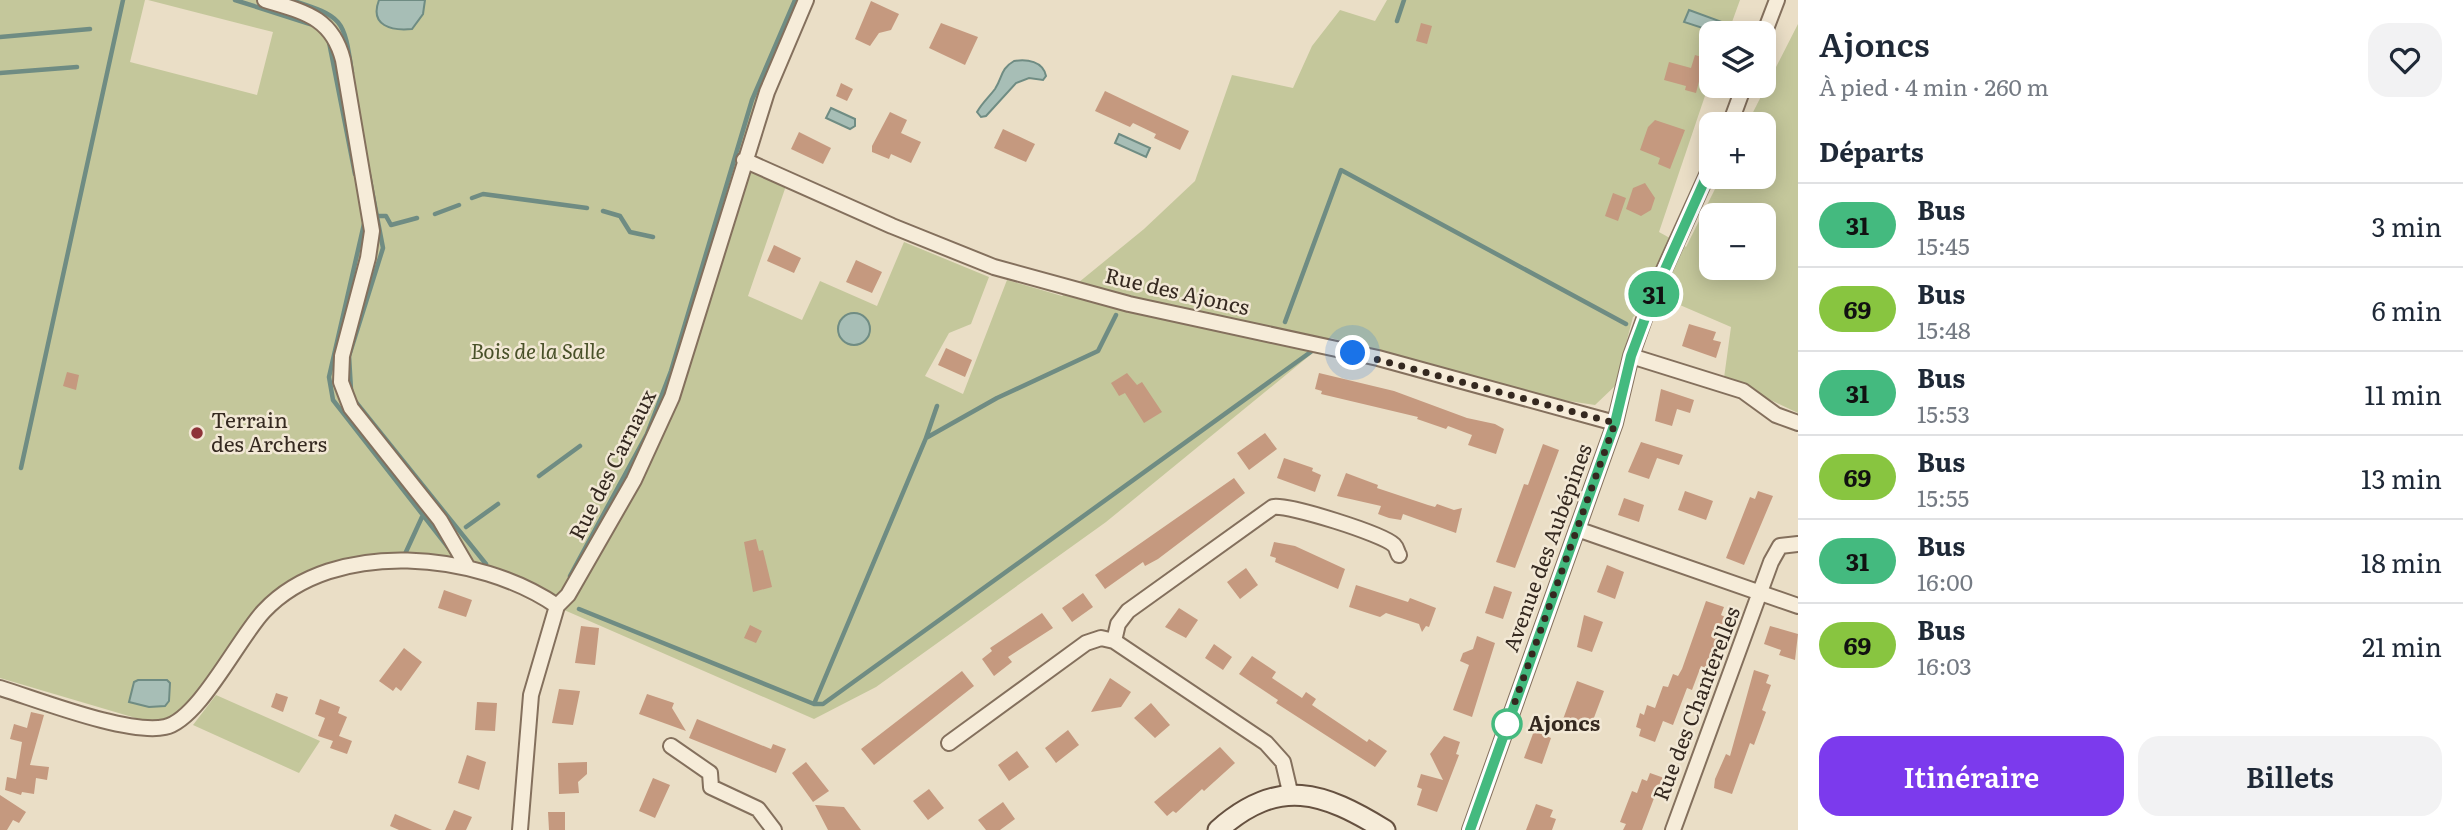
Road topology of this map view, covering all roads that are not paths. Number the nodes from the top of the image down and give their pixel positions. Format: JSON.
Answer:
{"nodes":[{"id":1,"x":265,"y":0,"type":"edge"},
{"id":2,"x":806,"y":0,"type":"edge"},
{"id":3,"x":1777,"y":0,"type":"edge"},
{"id":4,"x":1769,"y":21,"type":"edge"},
{"id":5,"x":744,"y":160,"type":"junction"},
{"id":6,"x":1701,"y":189,"type":"edge"},
{"id":7,"x":1631,"y":356,"type":"junction"},
{"id":8,"x":1615,"y":423,"type":"junction"},
{"id":9,"x":1798,"y":423,"type":"edge"},
{"id":10,"x":1577,"y":529,"type":"junction"},
{"id":11,"x":1798,"y":544,"type":"edge"},
{"id":12,"x":1399,"y":555,"type":"dead end"},
{"id":13,"x":468,"y":568,"type":"junction"},
{"id":14,"x":1761,"y":593,"type":"junction"},
{"id":15,"x":556,"y":606,"type":"junction"},
{"id":16,"x":1798,"y":606,"type":"edge"},
{"id":17,"x":1114,"y":641,"type":"junction"},
{"id":18,"x":0,"y":688,"type":"edge"},
{"id":19,"x":949,"y":743,"type":"dead end"},
{"id":20,"x":671,"y":747,"type":"dead end"},
{"id":21,"x":1291,"y":796,"type":"junction"},
{"id":22,"x":520,"y":830,"type":"edge"},
{"id":23,"x":774,"y":830,"type":"edge"},
{"id":24,"x":1218,"y":830,"type":"edge"},
{"id":25,"x":1385,"y":830,"type":"edge"},
{"id":26,"x":1470,"y":830,"type":"edge"},
{"id":27,"x":1673,"y":830,"type":"edge"}],
"edges":[{"from":1,"to":13,"type":"street"},
{"from":2,"to":5,"type":"street","name":"Rue des Carnaux"},
{"from":3,"to":4,"type":"street"},
{"from":5,"to":8,"type":"street","name":"Rue des Ajoncs"},
{"from":5,"to":15,"type":"street","name":"Rue des Carnaux"},
{"from":6,"to":7,"type":"street","name":"Avenue des Aubépines"},
{"from":7,"to":8,"type":"street","name":"Avenue des Aubépines"},
{"from":7,"to":9,"type":"street"},
{"from":8,"to":10,"type":"street","name":"Avenue des Aubépines"},
{"from":10,"to":14,"type":"street"},
{"from":10,"to":26,"type":"street","name":"Avenue des Aubépines"},
{"from":11,"to":14,"type":"street","name":"Rue des Chanterelles"},
{"from":12,"to":17,"type":"street"},
{"from":13,"to":15,"type":"street"},
{"from":13,"to":18,"type":"street"},
{"from":14,"to":16,"type":"street"},
{"from":14,"to":27,"type":"street","name":"Rue des Chanterelles"},
{"from":15,"to":22,"type":"street","name":"Rue des Carnaux"},
{"from":17,"to":19,"type":"street"},
{"from":17,"to":21,"type":"street"},
{"from":20,"to":23,"type":"street"},
{"from":21,"to":24,"type":"street"},
{"from":21,"to":25,"type":"street"}]}
